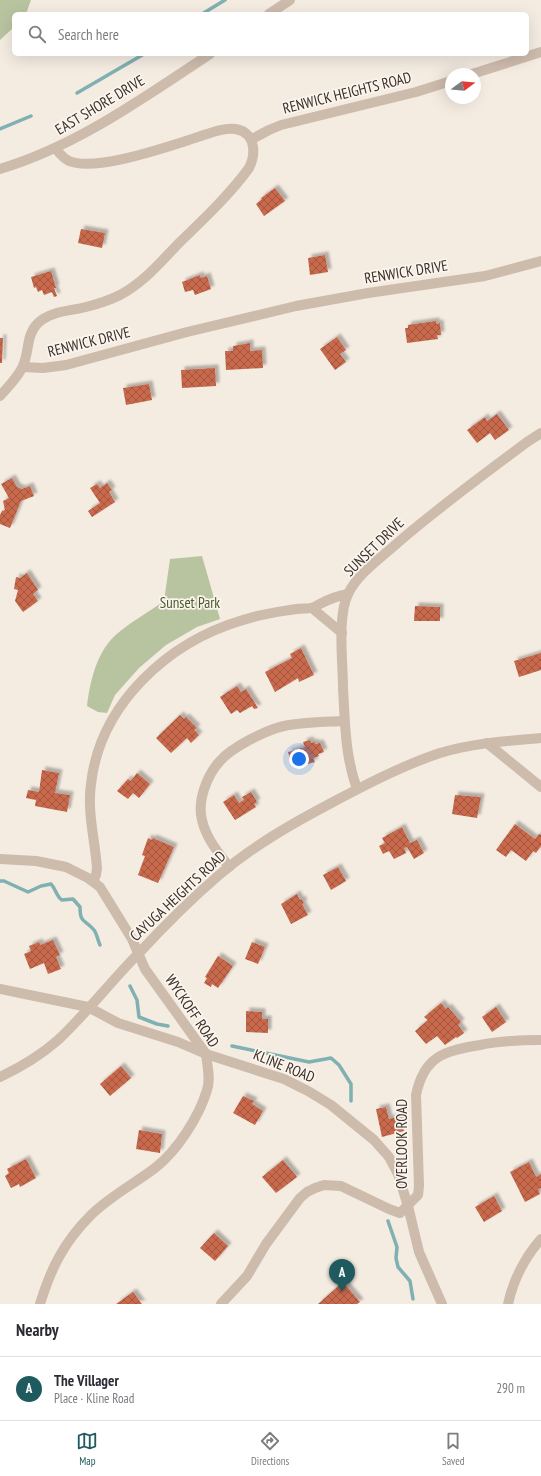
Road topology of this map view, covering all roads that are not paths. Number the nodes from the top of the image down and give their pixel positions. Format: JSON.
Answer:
{"nodes":[{"id":1,"x":290,"y":0,"type":"edge"},
{"id":2,"x":273,"y":12,"type":"edge"},
{"id":3,"x":541,"y":52,"type":"edge"},
{"id":4,"x":207,"y":56,"type":"edge"},
{"id":5,"x":528,"y":56,"type":"edge"},
{"id":6,"x":529,"y":56,"type":"edge"},
{"id":7,"x":481,"y":71,"type":"edge"},
{"id":8,"x":445,"y":83,"type":"edge"},
{"id":9,"x":252,"y":139,"type":"junction"},
{"id":10,"x":56,"y":149,"type":"junction"},
{"id":11,"x":0,"y":168,"type":"edge"},
{"id":12,"x":541,"y":262,"type":"edge"},
{"id":13,"x":23,"y":367,"type":"junction"},
{"id":14,"x":0,"y":396,"type":"edge"},
{"id":15,"x":541,"y":433,"type":"edge"},
{"id":16,"x":348,"y":594,"type":"junction"},
{"id":17,"x":312,"y":608,"type":"junction"},
{"id":18,"x":342,"y":632,"type":"junction"},
{"id":19,"x":344,"y":721,"type":"junction"},
{"id":20,"x":541,"y":738,"type":"edge"},
{"id":21,"x":488,"y":743,"type":"junction"},
{"id":22,"x":541,"y":787,"type":"edge"},
{"id":23,"x":357,"y":789,"type":"junction"},
{"id":24,"x":0,"y":859,"type":"edge"},
{"id":25,"x":229,"y":867,"type":"junction"},
{"id":26,"x":93,"y":881,"type":"junction"},
{"id":27,"x":138,"y":954,"type":"junction"},
{"id":28,"x":0,"y":989,"type":"edge"},
{"id":29,"x":88,"y":1007,"type":"junction"},
{"id":30,"x":541,"y":1040,"type":"edge"},
{"id":31,"x":206,"y":1054,"type":"junction"},
{"id":32,"x":0,"y":1077,"type":"edge"},
{"id":33,"x":408,"y":1206,"type":"junction"},
{"id":34,"x":541,"y":1239,"type":"edge"},
{"id":35,"x":40,"y":1304,"type":"edge"},
{"id":36,"x":221,"y":1304,"type":"edge"},
{"id":37,"x":442,"y":1304,"type":"edge"},
{"id":38,"x":508,"y":1304,"type":"edge"}],
"edges":[{"from":1,"to":2,"type":"street"},
{"from":3,"to":6,"type":"street"},
{"from":4,"to":10,"type":"street","name":"EAST SHORE DRIVE"},
{"from":5,"to":7,"type":"street"},
{"from":8,"to":9,"type":"street","name":"RENWICK HEIGHTS ROAD"},
{"from":9,"to":10,"type":"street"},
{"from":9,"to":13,"type":"street","name":"RENWICK DRIVE"},
{"from":10,"to":11,"type":"street","name":"EAST SHORE DRIVE"},
{"from":12,"to":13,"type":"street","name":"RENWICK DRIVE"},
{"from":13,"to":14,"type":"street"},
{"from":15,"to":16,"type":"street","name":"SUNSET DRIVE"},
{"from":16,"to":17,"type":"street"},
{"from":16,"to":18,"type":"street","name":"SUNSET DRIVE"},
{"from":17,"to":18,"type":"street"},
{"from":17,"to":26,"type":"street"},
{"from":18,"to":19,"type":"street","name":"SUNSET DRIVE"},
{"from":19,"to":23,"type":"street","name":"SUNSET DRIVE"},
{"from":19,"to":25,"type":"street"},
{"from":20,"to":21,"type":"street","name":"CAYUGA HEIGHTS ROAD"},
{"from":21,"to":22,"type":"street"},
{"from":21,"to":23,"type":"street","name":"CAYUGA HEIGHTS ROAD"},
{"from":23,"to":25,"type":"street","name":"CAYUGA HEIGHTS ROAD"},
{"from":24,"to":26,"type":"street","name":"WYCKOFF ROAD"},
{"from":25,"to":27,"type":"street","name":"CAYUGA HEIGHTS ROAD"},
{"from":26,"to":27,"type":"street","name":"WYCKOFF ROAD"},
{"from":27,"to":29,"type":"street","name":"CAYUGA HEIGHTS ROAD"},
{"from":27,"to":31,"type":"street","name":"WYCKOFF ROAD"},
{"from":28,"to":29,"type":"street","name":"KLINE ROAD"},
{"from":29,"to":31,"type":"street","name":"KLINE ROAD"},
{"from":29,"to":32,"type":"street","name":"CAYUGA HEIGHTS ROAD"},
{"from":30,"to":33,"type":"street","name":"OVERLOOK ROAD"},
{"from":31,"to":33,"type":"street","name":"KLINE ROAD"},
{"from":31,"to":35,"type":"street","name":"WYCKOFF ROAD"},
{"from":33,"to":36,"type":"street","name":"OVERLOOK ROAD"},
{"from":33,"to":37,"type":"street","name":"KLINE ROAD"},
{"from":34,"to":38,"type":"street"}]}
